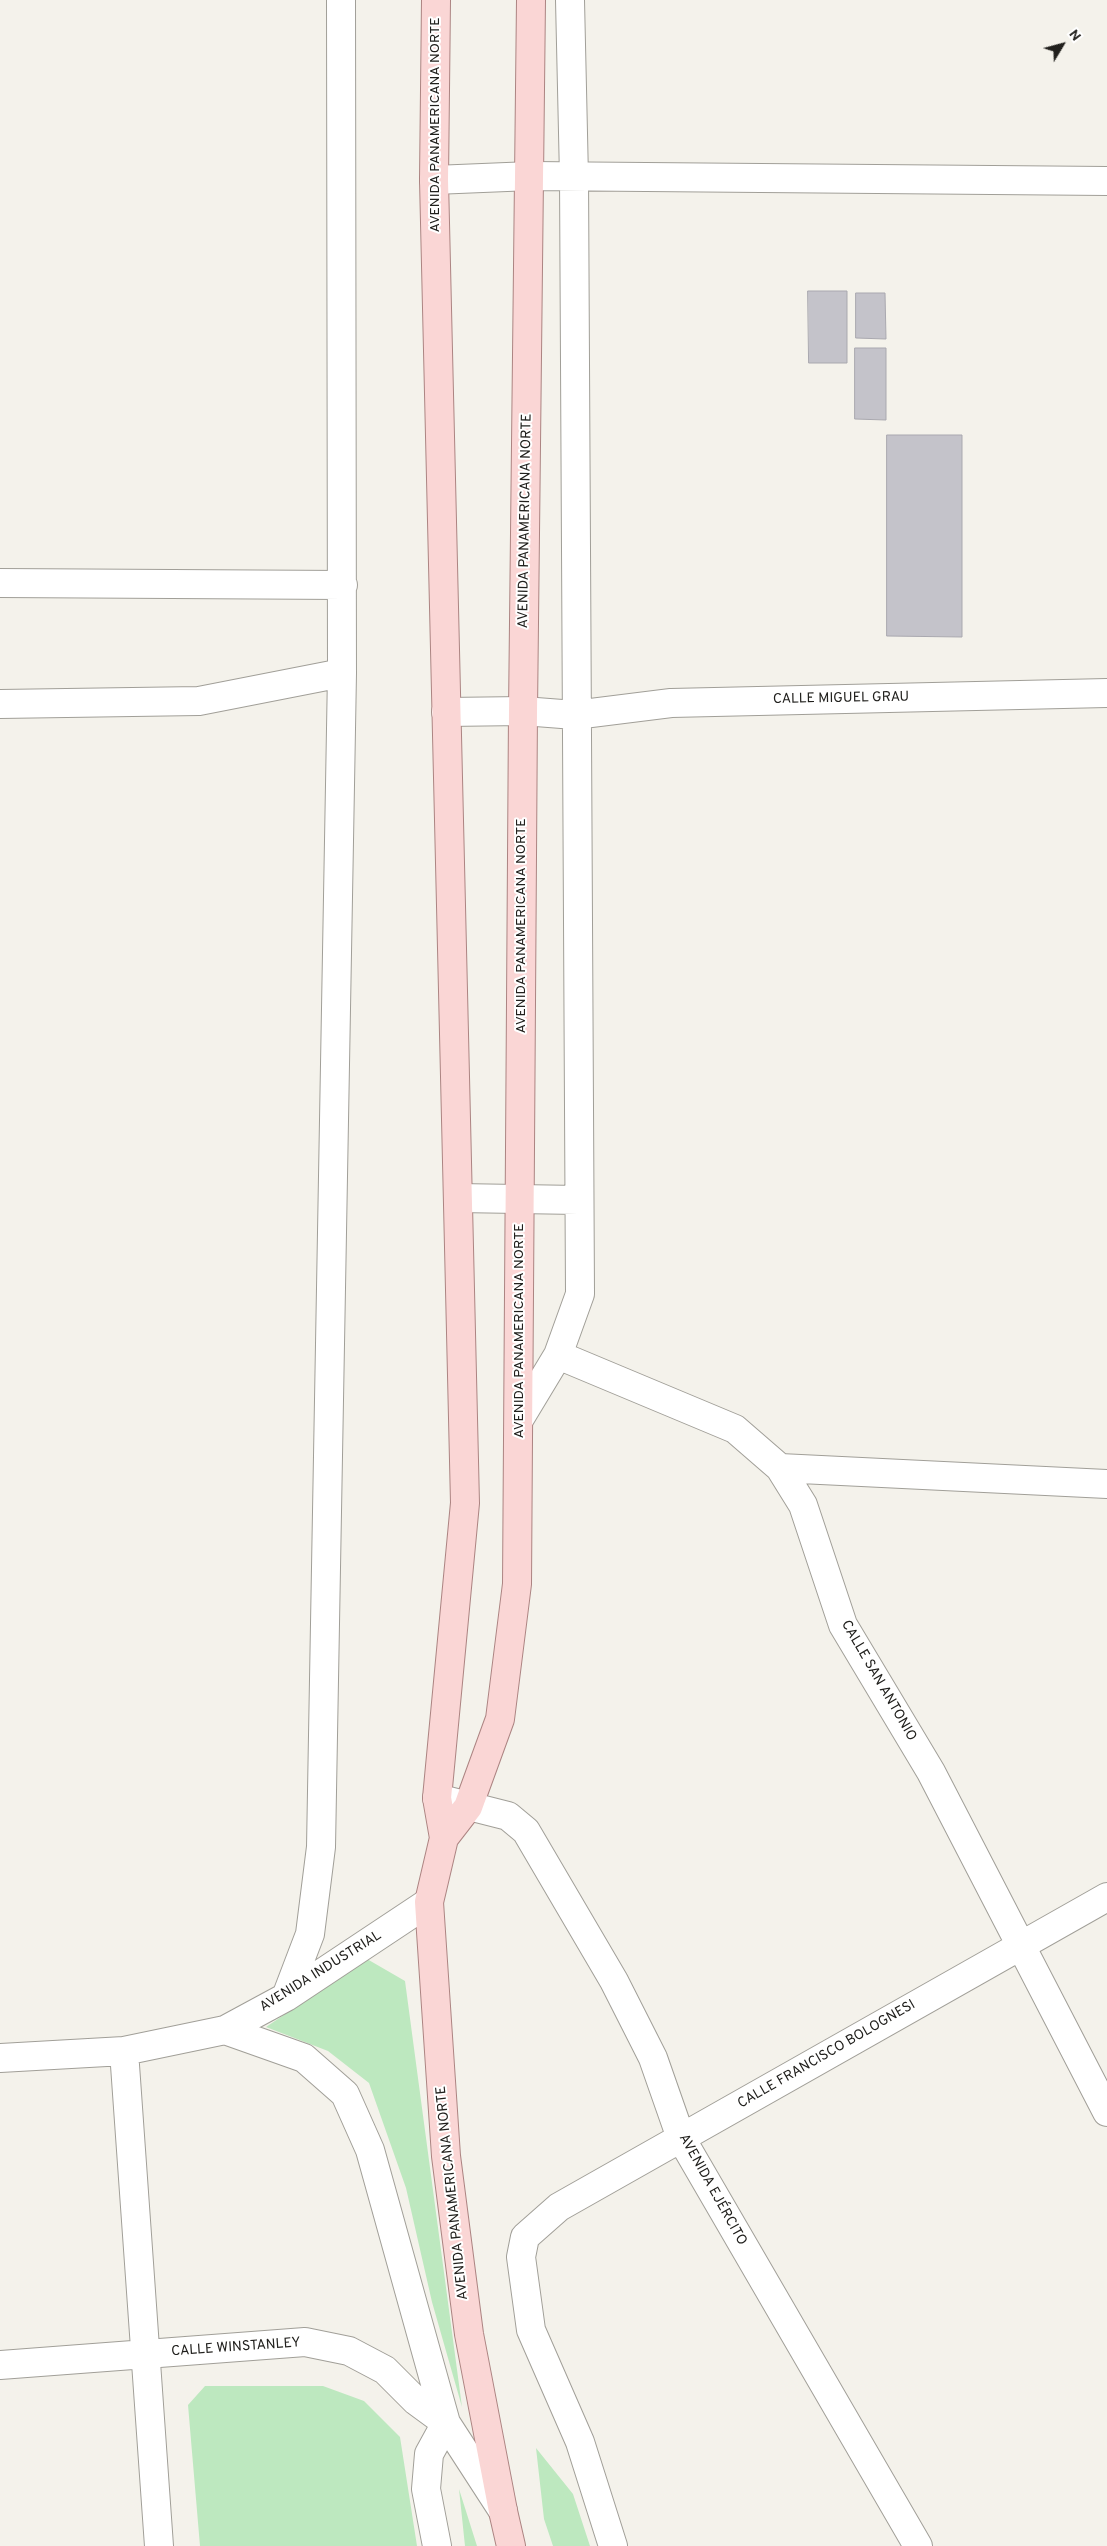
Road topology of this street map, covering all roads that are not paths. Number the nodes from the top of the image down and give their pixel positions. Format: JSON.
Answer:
{"nodes":[{"id":1,"x":341,"y":0,"type":"edge"},
{"id":2,"x":436,"y":0,"type":"edge"},
{"id":3,"x":532,"y":0,"type":"edge"},
{"id":4,"x":570,"y":0,"type":"edge"},
{"id":5,"x":531,"y":176,"type":"junction"},
{"id":6,"x":574,"y":177,"type":"junction"},
{"id":7,"x":434,"y":180,"type":"junction"},
{"id":8,"x":1107,"y":181,"type":"edge"},
{"id":9,"x":0,"y":583,"type":"edge"},
{"id":10,"x":343,"y":585,"type":"junction"},
{"id":11,"x":342,"y":673,"type":"junction"},
{"id":12,"x":1107,"y":693,"type":"edge"},
{"id":13,"x":0,"y":704,"type":"edge"},
{"id":14,"x":446,"y":712,"type":"junction"},
{"id":15,"x":523,"y":712,"type":"junction"},
{"id":16,"x":575,"y":715,"type":"junction"},
{"id":17,"x":458,"y":1198,"type":"junction"},
{"id":18,"x":521,"y":1198,"type":"junction"},
{"id":19,"x":578,"y":1200,"type":"junction"},
{"id":20,"x":558,"y":1355,"type":"junction"},
{"id":21,"x":520,"y":1418,"type":"junction"},
{"id":22,"x":780,"y":1468,"type":"junction"},
{"id":23,"x":1107,"y":1484,"type":"edge"},
{"id":24,"x":437,"y":1798,"type":"junction"},
{"id":25,"x":468,"y":1807,"type":"junction"},
{"id":26,"x":444,"y":1838,"type":"junction"},
{"id":27,"x":1107,"y":1896,"type":"edge"},
{"id":28,"x":429,"y":1902,"type":"junction"},
{"id":29,"x":1020,"y":1946,"type":"junction"},
{"id":30,"x":286,"y":1997,"type":"junction"},
{"id":31,"x":225,"y":2030,"type":"junction"},
{"id":32,"x":124,"y":2051,"type":"junction"},
{"id":33,"x":0,"y":2058,"type":"edge"},
{"id":34,"x":1107,"y":2112,"type":"edge"},
{"id":35,"x":681,"y":2138,"type":"junction"},
{"id":36,"x":147,"y":2354,"type":"junction"},
{"id":37,"x":0,"y":2364,"type":"edge"},
{"id":38,"x":446,"y":2423,"type":"junction"},
{"id":39,"x":502,"y":2511,"type":"junction"},
{"id":40,"x":159,"y":2546,"type":"edge"},
{"id":41,"x":436,"y":2546,"type":"edge"},
{"id":42,"x":511,"y":2546,"type":"edge"},
{"id":43,"x":614,"y":2546,"type":"edge"},
{"id":44,"x":918,"y":2546,"type":"edge"}],
"edges":[{"from":1,"to":10,"type":"street"},
{"from":2,"to":7,"type":"main road","name":"AVENIDA PANAMERICANA NORTE"},
{"from":3,"to":5,"type":"main road","name":"AVENIDA PANAMERICANA NORTE"},
{"from":4,"to":6,"type":"street"},
{"from":5,"to":6,"type":"street"},
{"from":5,"to":7,"type":"street"},
{"from":5,"to":15,"type":"main road","name":"AVENIDA PANAMERICANA NORTE"},
{"from":6,"to":8,"type":"street"},
{"from":6,"to":16,"type":"street"},
{"from":7,"to":14,"type":"main road","name":"AVENIDA PANAMERICANA NORTE"},
{"from":9,"to":10,"type":"street"},
{"from":10,"to":11,"type":"street"},
{"from":11,"to":13,"type":"street"},
{"from":11,"to":30,"type":"street"},
{"from":12,"to":16,"type":"street","name":"CALLE MIGUEL GRAU"},
{"from":14,"to":15,"type":"street","name":"CALLE MIGUEL GRAU"},
{"from":14,"to":17,"type":"main road","name":"AVENIDA PANAMERICANA NORTE"},
{"from":15,"to":16,"type":"street","name":"CALLE MIGUEL GRAU"},
{"from":15,"to":18,"type":"main road","name":"AVENIDA PANAMERICANA NORTE"},
{"from":16,"to":19,"type":"street"},
{"from":17,"to":18,"type":"street"},
{"from":17,"to":24,"type":"main road","name":"AVENIDA PANAMERICANA NORTE"},
{"from":18,"to":19,"type":"street"},
{"from":18,"to":21,"type":"main road","name":"AVENIDA PANAMERICANA NORTE"},
{"from":19,"to":20,"type":"street"},
{"from":20,"to":21,"type":"street"},
{"from":20,"to":22,"type":"street","name":"CALLE SAN ANTONIO"},
{"from":21,"to":25,"type":"main road","name":"AVENIDA PANAMERICANA NORTE"},
{"from":22,"to":23,"type":"street"},
{"from":22,"to":29,"type":"street","name":"CALLE SAN ANTONIO"},
{"from":24,"to":25,"type":"street","name":"AVENIDA EJÉRCITO"},
{"from":24,"to":26,"type":"main road","name":"AVENIDA PANAMERICANA NORTE"},
{"from":25,"to":26,"type":"main road","name":"AVENIDA PANAMERICANA NORTE"},
{"from":25,"to":35,"type":"street","name":"AVENIDA EJÉRCITO"},
{"from":26,"to":28,"type":"main road","name":"AVENIDA PANAMERICANA NORTE"},
{"from":27,"to":29,"type":"street","name":"CALLE FRANCISCO BOLOGNESI"},
{"from":28,"to":30,"type":"street","name":"AVENIDA INDUSTRIAL"},
{"from":28,"to":39,"type":"main road","name":"AVENIDA PANAMERICANA NORTE"},
{"from":29,"to":34,"type":"street","name":"CALLE SAN ANTONIO"},
{"from":29,"to":35,"type":"street","name":"CALLE FRANCISCO BOLOGNESI"},
{"from":30,"to":31,"type":"street","name":"AVENIDA INDUSTRIAL"},
{"from":31,"to":32,"type":"street","name":"AVENIDA INDUSTRIAL"},
{"from":31,"to":38,"type":"street"},
{"from":32,"to":33,"type":"street","name":"AVENIDA INDUSTRIAL"},
{"from":32,"to":36,"type":"street"},
{"from":35,"to":43,"type":"street","name":"CALLE FRANCISCO BOLOGNESI"},
{"from":35,"to":44,"type":"street","name":"AVENIDA EJÉRCITO"},
{"from":36,"to":37,"type":"street","name":"CALLE WINSTANLEY"},
{"from":36,"to":38,"type":"street","name":"CALLE WINSTANLEY"},
{"from":36,"to":40,"type":"street"},
{"from":38,"to":39,"type":"street"},
{"from":38,"to":41,"type":"street"},
{"from":39,"to":42,"type":"main road","name":"AVENIDA PANAMERICANA NORTE"}]}
